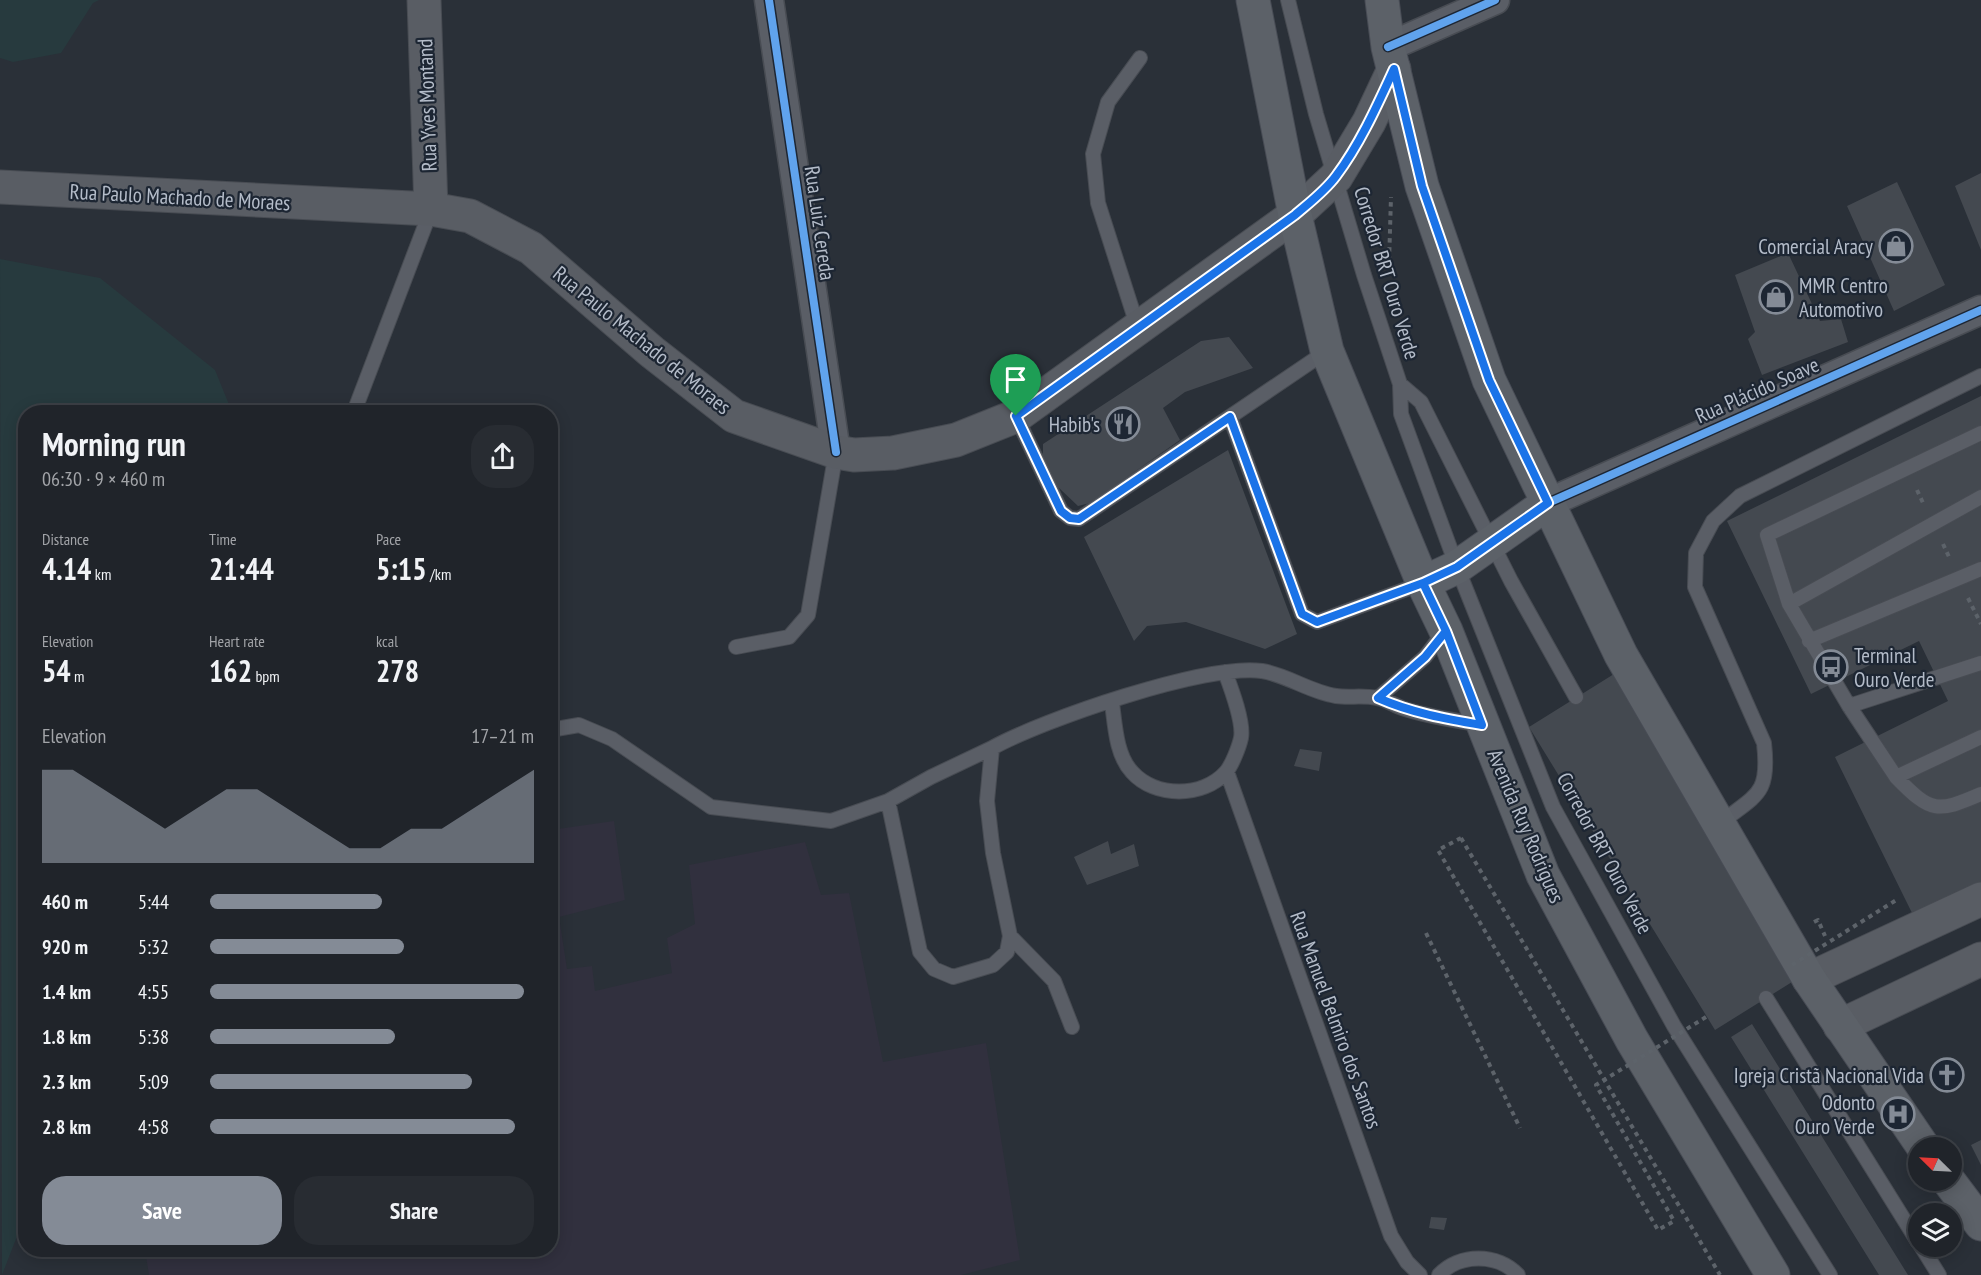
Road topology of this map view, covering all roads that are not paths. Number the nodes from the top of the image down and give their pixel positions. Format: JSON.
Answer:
{"nodes":[{"id":1,"x":424,"y":0,"type":"edge"},
{"id":2,"x":769,"y":0,"type":"edge"},
{"id":3,"x":1253,"y":0,"type":"edge"},
{"id":4,"x":1288,"y":0,"type":"edge"},
{"id":5,"x":1382,"y":0,"type":"edge"},
{"id":6,"x":1494,"y":0,"type":"edge"},
{"id":7,"x":1140,"y":58,"type":"dead end"},
{"id":8,"x":1391,"y":58,"type":"junction"},
{"id":9,"x":1336,"y":177,"type":"junction"},
{"id":10,"x":9,"y":188,"type":"edge"},
{"id":11,"x":431,"y":209,"type":"junction"},
{"id":12,"x":1295,"y":215,"type":"junction"},
{"id":13,"x":1981,"y":310,"type":"edge"},
{"id":14,"x":1138,"y":328,"type":"junction"},
{"id":15,"x":1327,"y":351,"type":"junction"},
{"id":16,"x":1981,"y":376,"type":"edge"},
{"id":17,"x":1400,"y":384,"type":"junction"},
{"id":18,"x":357,"y":405,"type":"edge"},
{"id":19,"x":1016,"y":416,"type":"junction"},
{"id":20,"x":1230,"y":417,"type":"junction"},
{"id":21,"x":1981,"y":433,"type":"edge"},
{"id":22,"x":836,"y":452,"type":"junction"},
{"id":23,"x":1981,"y":497,"type":"edge"},
{"id":24,"x":1548,"y":503,"type":"junction"},
{"id":25,"x":1491,"y":541,"type":"junction"},
{"id":26,"x":1457,"y":567,"type":"junction"},
{"id":27,"x":1981,"y":568,"type":"edge"},
{"id":28,"x":1423,"y":583,"type":"junction"},
{"id":29,"x":1789,"y":604,"type":"junction"},
{"id":30,"x":1446,"y":631,"type":"junction"},
{"id":31,"x":1809,"y":641,"type":"junction"},
{"id":32,"x":736,"y":647,"type":"dead end"},
{"id":33,"x":1981,"y":663,"type":"edge"},
{"id":34,"x":1225,"y":672,"type":"junction"},
{"id":35,"x":1576,"y":697,"type":"dead end"},
{"id":36,"x":1378,"y":698,"type":"junction"},
{"id":37,"x":1112,"y":702,"type":"junction"},
{"id":38,"x":1849,"y":706,"type":"junction"},
{"id":39,"x":1482,"y":725,"type":"junction"},
{"id":40,"x":558,"y":729,"type":"edge"},
{"id":41,"x":1981,"y":737,"type":"edge"},
{"id":42,"x":992,"y":748,"type":"junction"},
{"id":43,"x":1227,"y":772,"type":"junction"},
{"id":44,"x":1896,"y":777,"type":"junction"},
{"id":45,"x":1981,"y":795,"type":"edge"},
{"id":46,"x":888,"y":801,"type":"junction"},
{"id":47,"x":1714,"y":828,"type":"junction"},
{"id":48,"x":1981,"y":899,"type":"edge"},
{"id":49,"x":1010,"y":936,"type":"junction"},
{"id":50,"x":1981,"y":959,"type":"edge"},
{"id":51,"x":1801,"y":972,"type":"junction"},
{"id":52,"x":1766,"y":999,"type":"dead end"},
{"id":53,"x":1840,"y":1026,"type":"junction"},
{"id":54,"x":1072,"y":1027,"type":"dead end"},
{"id":55,"x":1916,"y":1137,"type":"edge"},
{"id":56,"x":1956,"y":1191,"type":"edge"},
{"id":57,"x":1981,"y":1224,"type":"edge"},
{"id":58,"x":1908,"y":1226,"type":"edge"},
{"id":59,"x":1928,"y":1257,"type":"edge"},
{"id":60,"x":1518,"y":1274,"type":"edge"},
{"id":61,"x":1420,"y":1275,"type":"edge"},
{"id":62,"x":1439,"y":1275,"type":"edge"},
{"id":63,"x":1773,"y":1275,"type":"edge"},
{"id":64,"x":1830,"y":1275,"type":"edge"},
{"id":65,"x":1939,"y":1275,"type":"edge"}],
"edges":[{"from":1,"to":11,"type":"main road","name":"Rua Yves Montand"},
{"from":2,"to":22,"type":"street","name":"Rua Luiz Cereda"},
{"from":3,"to":12,"type":"main road","name":"Avenida Ruy Rodrigues"},
{"from":4,"to":9,"type":"lane","name":"Corredor BRT Ouro Verde"},
{"from":5,"to":8,"type":"main road"},
{"from":6,"to":8,"type":"street"},
{"from":7,"to":14,"type":"lane"},
{"from":8,"to":9,"type":"main road","name":"Rua Paulo Machado de Moraes"},
{"from":8,"to":24,"type":"main road"},
{"from":9,"to":12,"type":"main road","name":"Rua Paulo Machado de Moraes"},
{"from":9,"to":17,"type":"lane","name":"Corredor BRT Ouro Verde"},
{"from":10,"to":11,"type":"main road","name":"Rua Paulo Machado de Moraes"},
{"from":11,"to":18,"type":"lane"},
{"from":11,"to":22,"type":"main road","name":"Rua Paulo Machado de Moraes"},
{"from":12,"to":14,"type":"main road","name":"Rua Paulo Machado de Moraes"},
{"from":12,"to":15,"type":"main road","name":"Avenida Ruy Rodrigues"},
{"from":13,"to":24,"type":"street","name":"Rua Plácido Soave"},
{"from":14,"to":19,"type":"main road","name":"Rua Paulo Machado de Moraes"},
{"from":15,"to":20,"type":"lane"},
{"from":15,"to":28,"type":"main road","name":"Avenida Ruy Rodrigues"},
{"from":16,"to":47,"type":"lane"},
{"from":17,"to":25,"type":"lane","name":"Corredor BRT Ouro Verde"},
{"from":17,"to":26,"type":"lane","name":"Corredor BRT Ouro Verde"},
{"from":19,"to":20,"type":"lane"},
{"from":19,"to":22,"type":"main road","name":"Rua Paulo Machado de Moraes"},
{"from":20,"to":28,"type":"lane"},
{"from":21,"to":29,"type":"lane"},
{"from":22,"to":32,"type":"lane"},
{"from":23,"to":29,"type":"lane"},
{"from":24,"to":25,"type":"main road"},
{"from":24,"to":47,"type":"main road"},
{"from":25,"to":26,"type":"main road"},
{"from":25,"to":35,"type":"lane","name":"Corredor BRT Ouro Verde"},
{"from":26,"to":28,"type":"main road"},
{"from":26,"to":64,"type":"lane","name":"Corredor BRT Ouro Verde"},
{"from":27,"to":31,"type":"lane"},
{"from":28,"to":30,"type":"main road","name":"Avenida Ruy Rodrigues"},
{"from":29,"to":31,"type":"lane"},
{"from":30,"to":36,"type":"lane"},
{"from":30,"to":39,"type":"main road","name":"Avenida Ruy Rodrigues"},
{"from":31,"to":38,"type":"lane"},
{"from":33,"to":38,"type":"lane"},
{"from":34,"to":36,"type":"lane"},
{"from":34,"to":37,"type":"lane"},
{"from":34,"to":43,"type":"lane"},
{"from":36,"to":39,"type":"lane"},
{"from":37,"to":42,"type":"lane"},
{"from":37,"to":43,"type":"lane"},
{"from":38,"to":44,"type":"lane"},
{"from":39,"to":63,"type":"main road","name":"Avenida Ruy Rodrigues"},
{"from":40,"to":46,"type":"lane"},
{"from":41,"to":44,"type":"lane"},
{"from":42,"to":46,"type":"lane"},
{"from":42,"to":49,"type":"lane"},
{"from":43,"to":61,"type":"lane","name":"Rua Manuel Belmiro dos Santos"},
{"from":44,"to":45,"type":"lane"},
{"from":46,"to":49,"type":"lane"},
{"from":47,"to":51,"type":"main road"},
{"from":48,"to":51,"type":"main road"},
{"from":49,"to":54,"type":"lane"},
{"from":50,"to":53,"type":"main road"},
{"from":51,"to":53,"type":"main road"},
{"from":52,"to":58,"type":"lane"},
{"from":53,"to":55,"type":"main road"},
{"from":56,"to":57,"type":"main road"},
{"from":59,"to":65,"type":"lane"},
{"from":60,"to":62,"type":"lane"}]}
